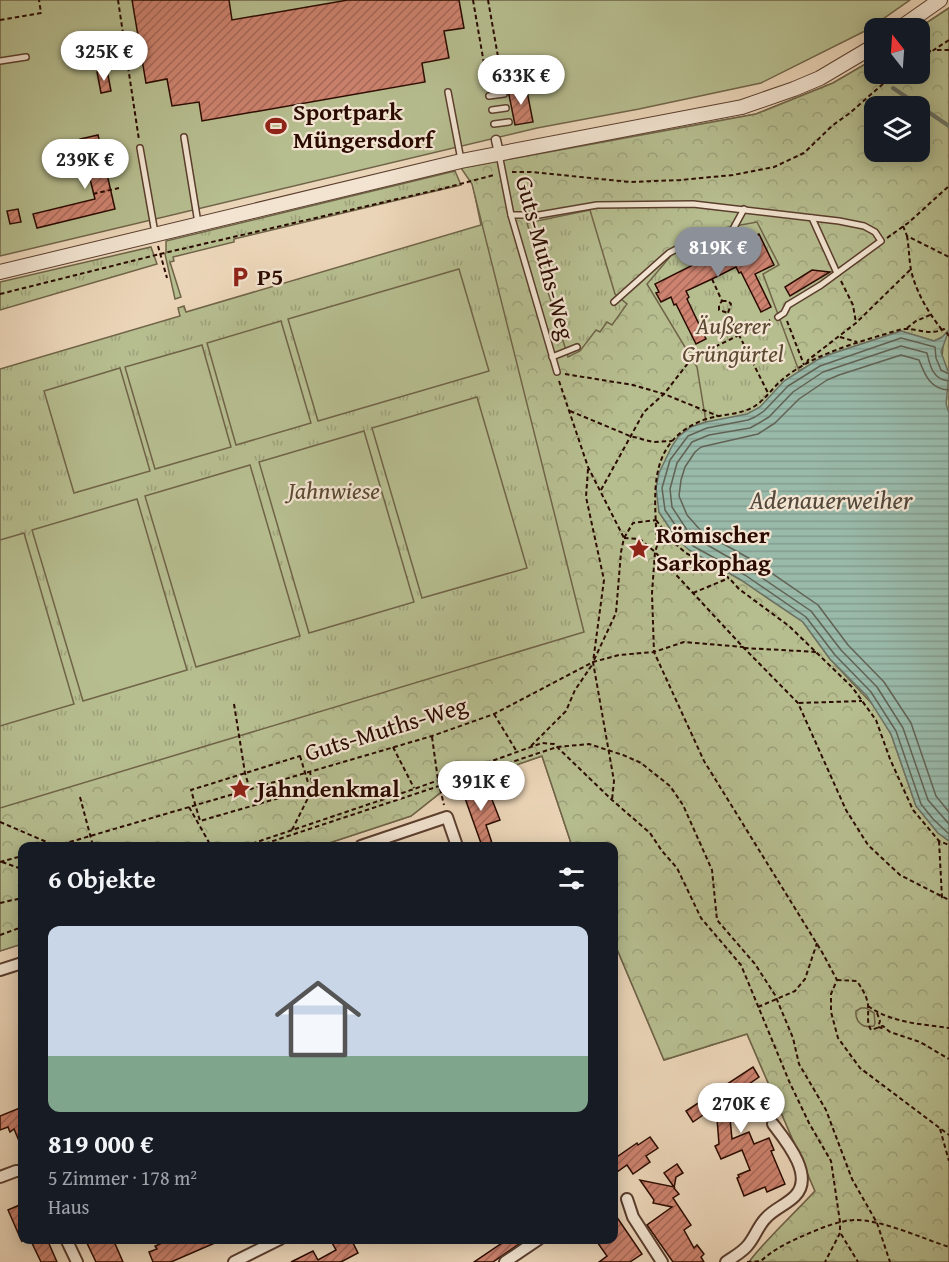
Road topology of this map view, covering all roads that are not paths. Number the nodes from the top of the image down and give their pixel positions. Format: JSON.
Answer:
{"nodes":[{"id":1,"x":940,"y":0,"type":"edge"},
{"id":2,"x":914,"y":18,"type":"edge"},
{"id":3,"x":864,"y":52,"type":"edge"},
{"id":4,"x":26,"y":57,"type":"dead end"},
{"id":5,"x":0,"y":61,"type":"edge"},
{"id":6,"x":448,"y":92,"type":"dead end"},
{"id":7,"x":504,"y":94,"type":"road end"},
{"id":8,"x":489,"y":96,"type":"road end"},
{"id":9,"x":506,"y":108,"type":"dead end"},
{"id":10,"x":492,"y":111,"type":"dead end"},
{"id":11,"x":508,"y":122,"type":"dead end"},
{"id":12,"x":494,"y":124,"type":"dead end"},
{"id":13,"x":184,"y":137,"type":"dead end"},
{"id":14,"x":498,"y":147,"type":"junction"},
{"id":15,"x":140,"y":148,"type":"road end"},
{"id":16,"x":461,"y":161,"type":"junction"},
{"id":17,"x":744,"y":209,"type":"junction"},
{"id":18,"x":511,"y":215,"type":"junction"},
{"id":19,"x":812,"y":218,"type":"junction"},
{"id":20,"x":198,"y":225,"type":"junction"},
{"id":21,"x":155,"y":235,"type":"junction"},
{"id":22,"x":0,"y":272,"type":"edge"},
{"id":23,"x":837,"y":273,"type":"junction"},
{"id":24,"x":614,"y":302,"type":"dead end"},
{"id":25,"x":781,"y":315,"type":"road end"},
{"id":26,"x":577,"y":347,"type":"dead end"},
{"id":27,"x":552,"y":357,"type":"junction"},
{"id":28,"x":557,"y":372,"type":"road end"},
{"id":29,"x":373,"y":842,"type":"edge"},
{"id":30,"x":456,"y":842,"type":"edge"},
{"id":31,"x":18,"y":964,"type":"edge"},
{"id":32,"x":0,"y":970,"type":"edge"},
{"id":33,"x":772,"y":1124,"type":"dead end"},
{"id":34,"x":18,"y":1171,"type":"edge"},
{"id":35,"x":0,"y":1178,"type":"edge"},
{"id":36,"x":627,"y":1199,"type":"dead end"},
{"id":37,"x":68,"y":1244,"type":"edge"},
{"id":38,"x":270,"y":1244,"type":"edge"},
{"id":39,"x":532,"y":1244,"type":"edge"},
{"id":40,"x":659,"y":1261,"type":"edge"},
{"id":41,"x":77,"y":1262,"type":"edge"},
{"id":42,"x":234,"y":1262,"type":"edge"},
{"id":43,"x":505,"y":1262,"type":"edge"},
{"id":44,"x":726,"y":1262,"type":"edge"}],
"edges":[{"from":1,"to":2,"type":"street"},
{"from":3,"to":14,"type":"street"},
{"from":4,"to":5,"type":"lane"},
{"from":6,"to":16,"type":"lane"},
{"from":7,"to":8,"type":"lane"},
{"from":9,"to":10,"type":"lane"},
{"from":11,"to":12,"type":"lane"},
{"from":13,"to":20,"type":"lane"},
{"from":14,"to":16,"type":"street"},
{"from":14,"to":18,"type":"lane","name":"Guts-Muths-Weg"},
{"from":15,"to":21,"type":"lane"},
{"from":16,"to":20,"type":"street"},
{"from":17,"to":18,"type":"lane"},
{"from":17,"to":19,"type":"lane"},
{"from":17,"to":24,"type":"lane"},
{"from":18,"to":27,"type":"lane","name":"Guts-Muths-Weg"},
{"from":19,"to":23,"type":"lane"},
{"from":19,"to":23,"type":"lane"},
{"from":20,"to":21,"type":"street"},
{"from":21,"to":22,"type":"street"},
{"from":23,"to":25,"type":"lane"},
{"from":26,"to":27,"type":"lane"},
{"from":27,"to":28,"type":"lane","name":"Guts-Muths-Weg"},
{"from":29,"to":30,"type":"street"},
{"from":31,"to":32,"type":"street"},
{"from":33,"to":44,"type":"street"},
{"from":34,"to":35,"type":"street"},
{"from":36,"to":40,"type":"street"},
{"from":37,"to":41,"type":"street"},
{"from":38,"to":42,"type":"street"},
{"from":39,"to":43,"type":"street"}]}
